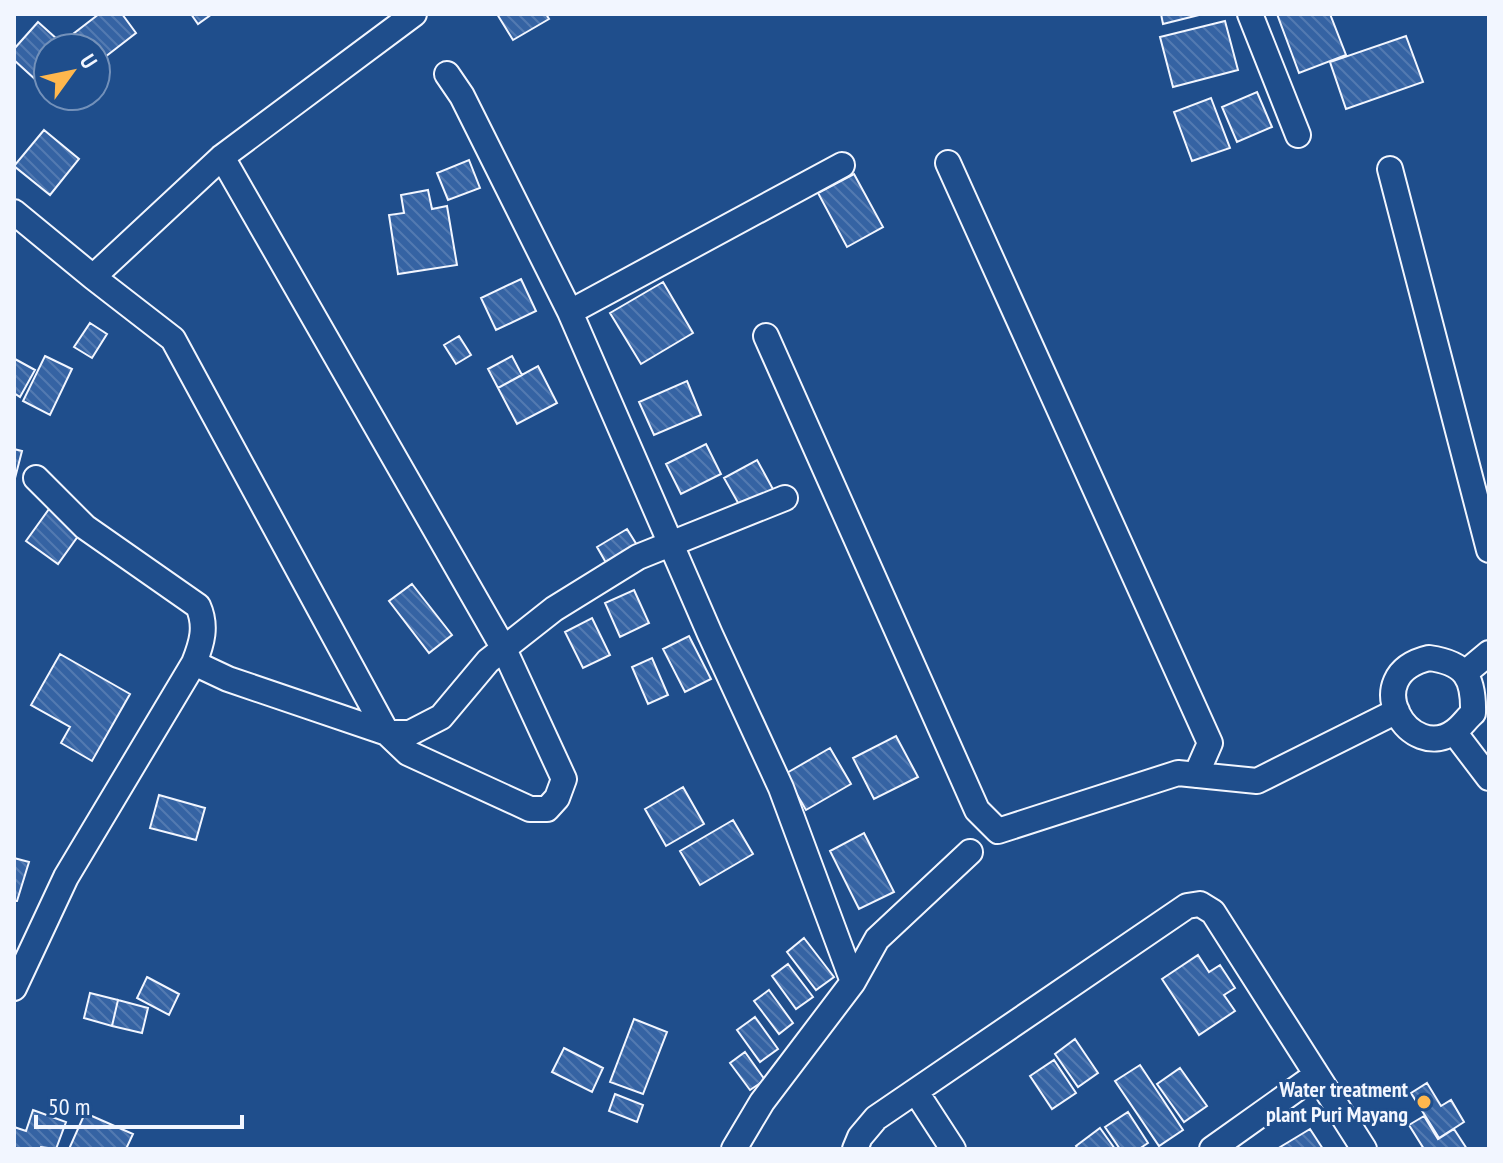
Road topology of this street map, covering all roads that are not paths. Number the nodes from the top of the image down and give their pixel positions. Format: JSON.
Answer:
{"nodes":[{"id":1,"x":414,"y":14,"type":"edge"},
{"id":2,"x":1250,"y":14,"type":"edge"},
{"id":3,"x":447,"y":74,"type":"dead end"},
{"id":4,"x":1298,"y":135,"type":"dead end"},
{"id":5,"x":222,"y":157,"type":"junction"},
{"id":6,"x":948,"y":163,"type":"dead end"},
{"id":7,"x":842,"y":165,"type":"dead end"},
{"id":8,"x":1390,"y":169,"type":"dead end"},
{"id":9,"x":14,"y":212,"type":"edge"},
{"id":10,"x":93,"y":277,"type":"junction"},
{"id":11,"x":570,"y":312,"type":"junction"},
{"id":12,"x":766,"y":336,"type":"dead end"},
{"id":13,"x":36,"y":478,"type":"dead end"},
{"id":14,"x":785,"y":498,"type":"dead end"},
{"id":15,"x":671,"y":545,"type":"junction"},
{"id":16,"x":1489,"y":550,"type":"edge"},
{"id":17,"x":504,"y":649,"type":"junction"},
{"id":18,"x":1489,"y":653,"type":"edge"},
{"id":19,"x":194,"y":663,"type":"junction"},
{"id":20,"x":1465,"y":673,"type":"junction"},
{"id":21,"x":1397,"y":711,"type":"junction"},
{"id":22,"x":1454,"y":732,"type":"junction"},
{"id":23,"x":387,"y":733,"type":"junction"},
{"id":24,"x":1196,"y":775,"type":"junction"},
{"id":25,"x":1489,"y":778,"type":"edge"},
{"id":26,"x":970,"y":852,"type":"dead end"},
{"id":27,"x":853,"y":982,"type":"junction"},
{"id":28,"x":14,"y":988,"type":"edge"},
{"id":29,"x":1316,"y":1075,"type":"junction"},
{"id":30,"x":916,"y":1092,"type":"junction"},
{"id":31,"x":734,"y":1149,"type":"edge"},
{"id":32,"x":855,"y":1149,"type":"edge"},
{"id":33,"x":953,"y":1149,"type":"edge"},
{"id":34,"x":1212,"y":1149,"type":"edge"},
{"id":35,"x":1364,"y":1149,"type":"edge"}],
"edges":[{"from":1,"to":5,"type":"street"},
{"from":2,"to":4,"type":"street"},
{"from":3,"to":11,"type":"street"},
{"from":5,"to":10,"type":"street"},
{"from":5,"to":17,"type":"street"},
{"from":6,"to":24,"type":"street"},
{"from":7,"to":11,"type":"street"},
{"from":8,"to":16,"type":"street"},
{"from":9,"to":10,"type":"street"},
{"from":10,"to":23,"type":"street"},
{"from":11,"to":15,"type":"street"},
{"from":12,"to":24,"type":"street"},
{"from":13,"to":19,"type":"street"},
{"from":14,"to":15,"type":"street"},
{"from":15,"to":17,"type":"street"},
{"from":15,"to":27,"type":"street"},
{"from":17,"to":23,"type":"street"},
{"from":17,"to":23,"type":"street"},
{"from":18,"to":20,"type":"street"},
{"from":19,"to":23,"type":"street"},
{"from":19,"to":28,"type":"street"},
{"from":20,"to":21,"type":"street"},
{"from":20,"to":22,"type":"street"},
{"from":21,"to":22,"type":"street"},
{"from":21,"to":24,"type":"street"},
{"from":22,"to":25,"type":"street"},
{"from":26,"to":27,"type":"street"},
{"from":27,"to":31,"type":"street"},
{"from":29,"to":30,"type":"street"},
{"from":29,"to":34,"type":"street"},
{"from":29,"to":35,"type":"street"},
{"from":30,"to":32,"type":"street"},
{"from":30,"to":33,"type":"street"}]}
